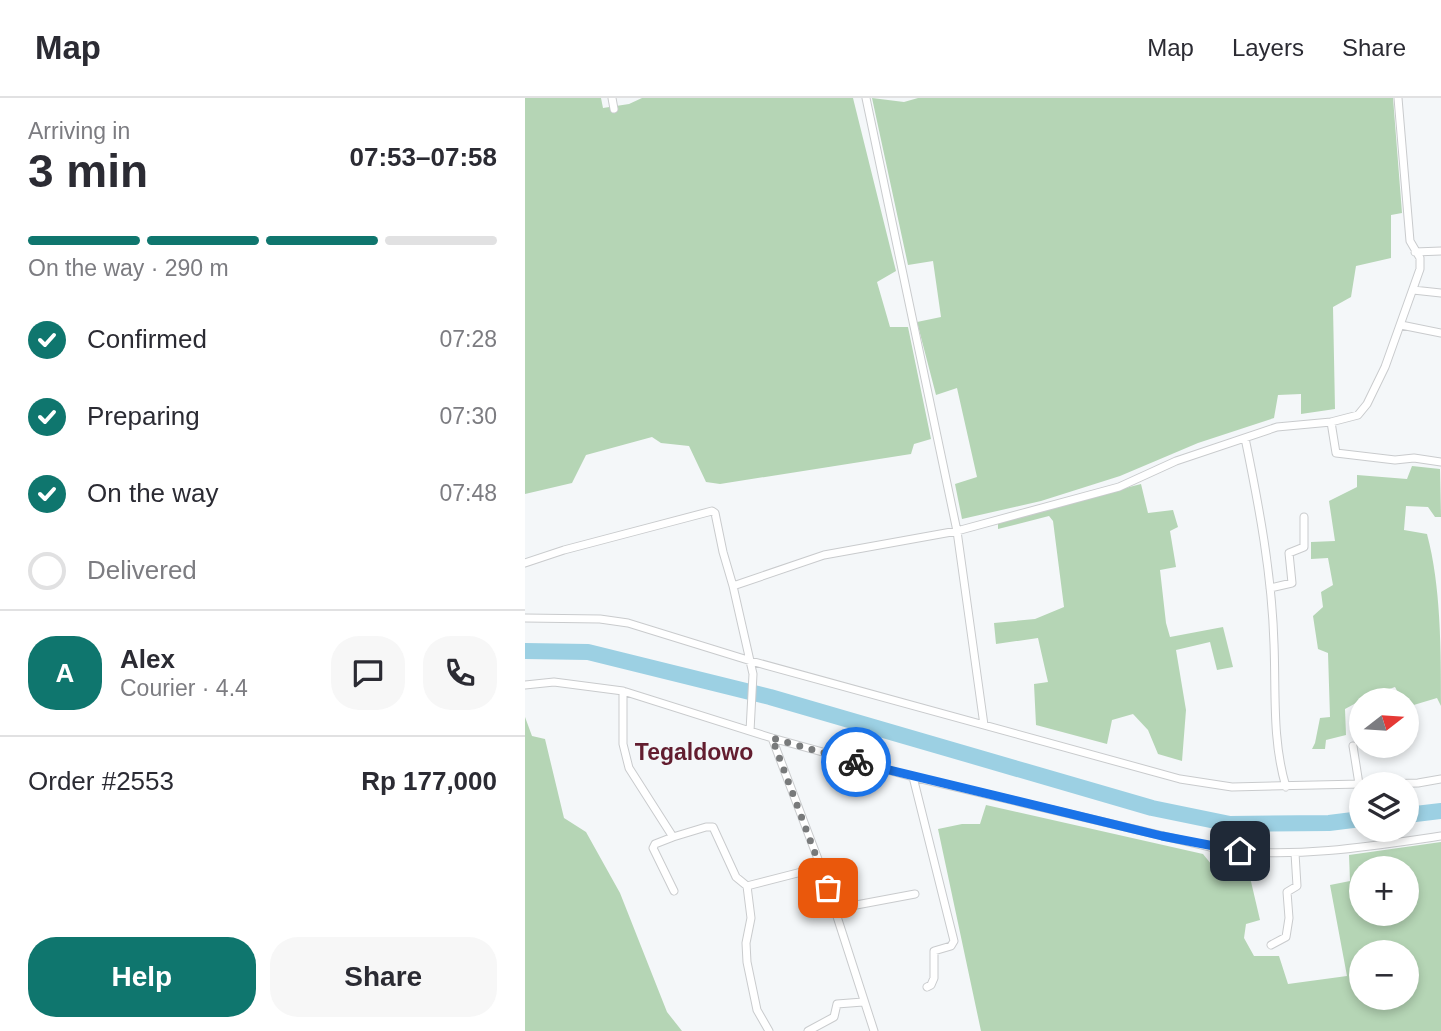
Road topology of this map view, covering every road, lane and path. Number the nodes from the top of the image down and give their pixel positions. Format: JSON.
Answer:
{"nodes":[{"id":1,"x":612,"y":98,"type":"edge"},
{"id":2,"x":866,"y":98,"type":"edge"},
{"id":3,"x":1398,"y":98,"type":"edge"},
{"id":4,"x":614,"y":109,"type":"dead end"},
{"id":5,"x":1441,"y":251,"type":"edge"},
{"id":6,"x":1415,"y":252,"type":"junction"},
{"id":7,"x":1413,"y":290,"type":"junction"},
{"id":8,"x":1441,"y":293,"type":"edge"},
{"id":9,"x":1401,"y":325,"type":"junction"},
{"id":10,"x":1441,"y":332,"type":"edge"},
{"id":11,"x":1331,"y":422,"type":"junction"},
{"id":12,"x":1245,"y":438,"type":"junction"},
{"id":13,"x":1441,"y":462,"type":"edge"},
{"id":14,"x":1304,"y":517,"type":"dead end"},
{"id":15,"x":957,"y":531,"type":"junction"},
{"id":16,"x":525,"y":564,"type":"edge"},
{"id":17,"x":733,"y":586,"type":"junction"},
{"id":18,"x":1270,"y":588,"type":"junction"},
{"id":19,"x":525,"y":618,"type":"edge"},
{"id":20,"x":751,"y":661,"type":"junction"},
{"id":21,"x":525,"y":685,"type":"edge"},
{"id":22,"x":623,"y":691,"type":"junction"},
{"id":23,"x":984,"y":724,"type":"junction"},
{"id":24,"x":750,"y":731,"type":"junction"},
{"id":25,"x":772,"y":738,"type":"junction"},
{"id":26,"x":913,"y":777,"type":"junction"},
{"id":27,"x":1441,"y":779,"type":"edge"},
{"id":28,"x":1419,"y":783,"type":"edge"},
{"id":29,"x":1349,"y":784,"type":"edge"},
{"id":30,"x":1286,"y":787,"type":"junction"},
{"id":31,"x":1441,"y":836,"type":"edge"},
{"id":32,"x":673,"y":837,"type":"junction"},
{"id":33,"x":1295,"y":855,"type":"junction"},
{"id":34,"x":821,"y":867,"type":"junction"},
{"id":35,"x":747,"y":886,"type":"junction"},
{"id":36,"x":674,"y":891,"type":"dead end"},
{"id":37,"x":915,"y":894,"type":"dead end"},
{"id":38,"x":835,"y":909,"type":"junction"},
{"id":39,"x":1271,"y":946,"type":"dead end"},
{"id":40,"x":927,"y":986,"type":"dead end"},
{"id":41,"x":863,"y":1002,"type":"junction"},
{"id":42,"x":769,"y":1031,"type":"edge"},
{"id":43,"x":808,"y":1031,"type":"edge"},
{"id":44,"x":874,"y":1031,"type":"edge"}],
"edges":[{"from":1,"to":4,"type":"street"},
{"from":2,"to":15,"type":"street"},
{"from":3,"to":6,"type":"street"},
{"from":5,"to":6,"type":"street"},
{"from":6,"to":7,"type":"street"},
{"from":7,"to":8,"type":"street"},
{"from":7,"to":9,"type":"street"},
{"from":9,"to":10,"type":"street"},
{"from":9,"to":11,"type":"street"},
{"from":11,"to":12,"type":"street"},
{"from":11,"to":13,"type":"street"},
{"from":12,"to":15,"type":"street"},
{"from":12,"to":18,"type":"street"},
{"from":14,"to":18,"type":"street"},
{"from":15,"to":17,"type":"street"},
{"from":15,"to":23,"type":"street"},
{"from":16,"to":17,"type":"street"},
{"from":17,"to":20,"type":"street"},
{"from":18,"to":30,"type":"street"},
{"from":19,"to":20,"type":"street"},
{"from":20,"to":23,"type":"street"},
{"from":20,"to":24,"type":"street"},
{"from":21,"to":22,"type":"street"},
{"from":22,"to":24,"type":"street"},
{"from":22,"to":32,"type":"street"},
{"from":23,"to":30,"type":"street"},
{"from":24,"to":25,"type":"street"},
{"from":25,"to":26,"type":"street"},
{"from":25,"to":34,"type":"street"},
{"from":26,"to":33,"type":"street"},
{"from":26,"to":40,"type":"street"},
{"from":27,"to":28,"type":"street"},
{"from":29,"to":30,"type":"street"},
{"from":31,"to":33,"type":"street"},
{"from":32,"to":35,"type":"street"},
{"from":32,"to":36,"type":"street"},
{"from":33,"to":39,"type":"street"},
{"from":34,"to":35,"type":"street"},
{"from":34,"to":38,"type":"street"},
{"from":35,"to":42,"type":"street"},
{"from":37,"to":38,"type":"street"},
{"from":38,"to":41,"type":"street"},
{"from":41,"to":43,"type":"street"},
{"from":41,"to":44,"type":"street"}]}
